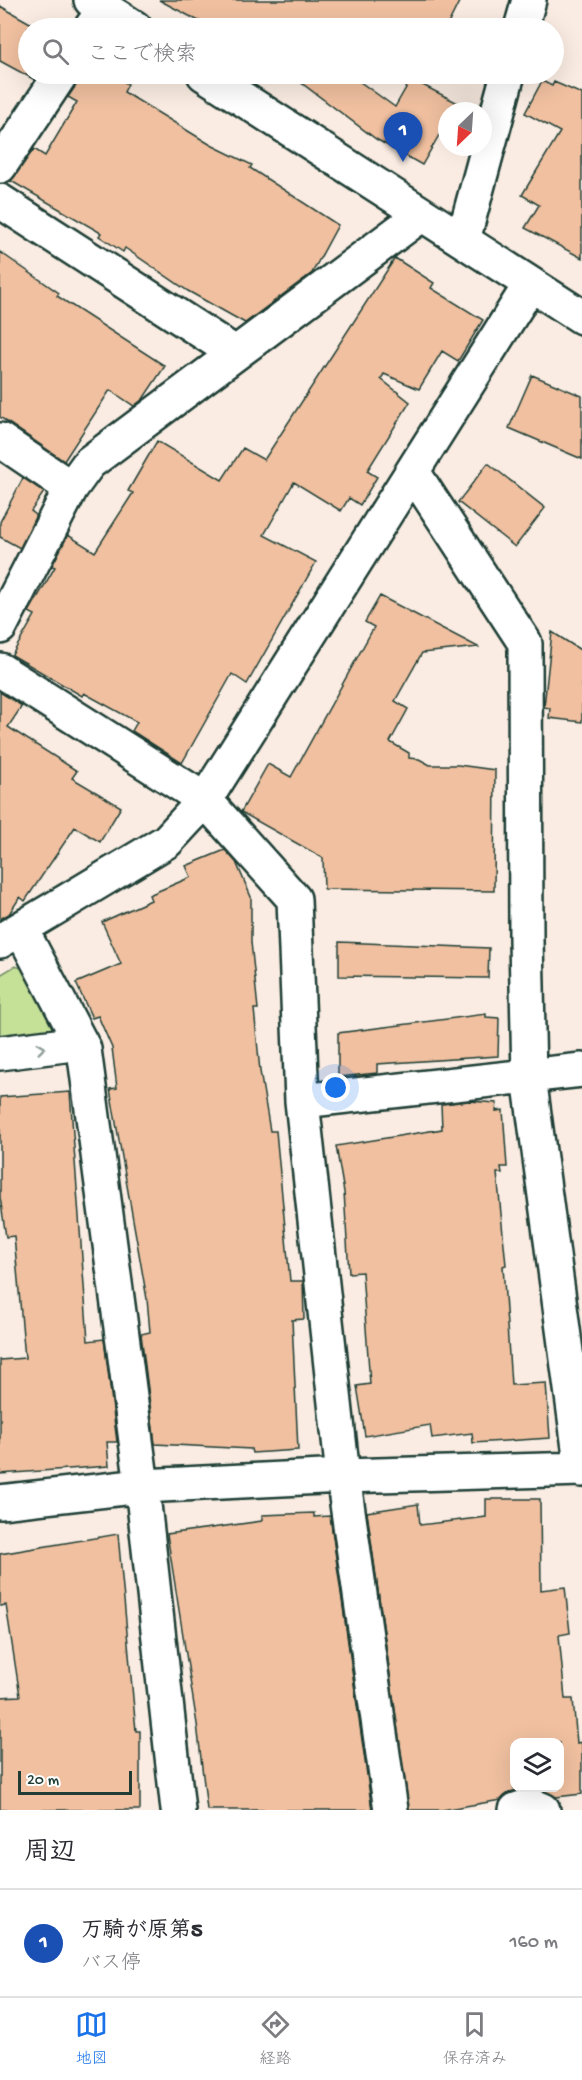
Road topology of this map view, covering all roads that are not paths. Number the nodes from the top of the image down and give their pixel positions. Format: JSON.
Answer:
{"nodes":[{"id":1,"x":529,"y":0,"type":"edge"},
{"id":2,"x":96,"y":12,"type":"edge"},
{"id":3,"x":111,"y":18,"type":"edge"},
{"id":4,"x":524,"y":18,"type":"edge"},
{"id":5,"x":55,"y":84,"type":"edge"},
{"id":6,"x":220,"y":84,"type":"edge"},
{"id":7,"x":505,"y":84,"type":"edge"},
{"id":8,"x":0,"y":166,"type":"edge"},
{"id":9,"x":0,"y":201,"type":"edge"},
{"id":10,"x":421,"y":214,"type":"junction"},
{"id":11,"x":463,"y":240,"type":"junction"},
{"id":12,"x":530,"y":285,"type":"junction"},
{"id":13,"x":582,"y":317,"type":"edge"},
{"id":14,"x":235,"y":353,"type":"junction"},
{"id":15,"x":0,"y":440,"type":"edge"},
{"id":16,"x":413,"y":472,"type":"junction"},
{"id":17,"x":71,"y":488,"type":"junction"},
{"id":18,"x":0,"y":627,"type":"edge"},
{"id":19,"x":0,"y":670,"type":"edge"},
{"id":20,"x":205,"y":800,"type":"junction"},
{"id":21,"x":8,"y":934,"type":"edge"},
{"id":22,"x":81,"y":1043,"type":"junction"},
{"id":23,"x":0,"y":1053,"type":"edge"},
{"id":24,"x":582,"y":1070,"type":"edge"},
{"id":25,"x":529,"y":1077,"type":"junction"},
{"id":26,"x":302,"y":1101,"type":"junction"},
{"id":27,"x":582,"y":1469,"type":"edge"},
{"id":28,"x":343,"y":1476,"type":"junction"},
{"id":29,"x":142,"y":1486,"type":"junction"},
{"id":30,"x":0,"y":1502,"type":"edge"},
{"id":31,"x":178,"y":1810,"type":"edge"},
{"id":32,"x":391,"y":1810,"type":"edge"},
{"id":33,"x":516,"y":1810,"type":"edge"},
{"id":34,"x":543,"y":1810,"type":"edge"}],
"edges":[{"from":1,"to":4,"type":"street"},
{"from":2,"to":3,"type":"street"},
{"from":5,"to":8,"type":"street"},
{"from":6,"to":10,"type":"street"},
{"from":7,"to":11,"type":"street"},
{"from":9,"to":14,"type":"street"},
{"from":10,"to":11,"type":"street"},
{"from":10,"to":14,"type":"street"},
{"from":11,"to":12,"type":"street"},
{"from":12,"to":13,"type":"street"},
{"from":12,"to":16,"type":"street"},
{"from":14,"to":17,"type":"street"},
{"from":15,"to":17,"type":"street"},
{"from":16,"to":20,"type":"street"},
{"from":16,"to":25,"type":"street"},
{"from":17,"to":18,"type":"street"},
{"from":19,"to":20,"type":"street"},
{"from":20,"to":21,"type":"street"},
{"from":20,"to":26,"type":"street"},
{"from":21,"to":22,"type":"street"},
{"from":23,"to":22,"type":"street","one_way":true},
{"from":22,"to":29,"type":"street"},
{"from":24,"to":25,"type":"street"},
{"from":25,"to":26,"type":"street"},
{"from":25,"to":27,"type":"street"},
{"from":26,"to":28,"type":"street"},
{"from":27,"to":28,"type":"street"},
{"from":28,"to":29,"type":"street"},
{"from":28,"to":32,"type":"street"},
{"from":29,"to":30,"type":"street"},
{"from":29,"to":31,"type":"street"},
{"from":33,"to":34,"type":"street"}]}
